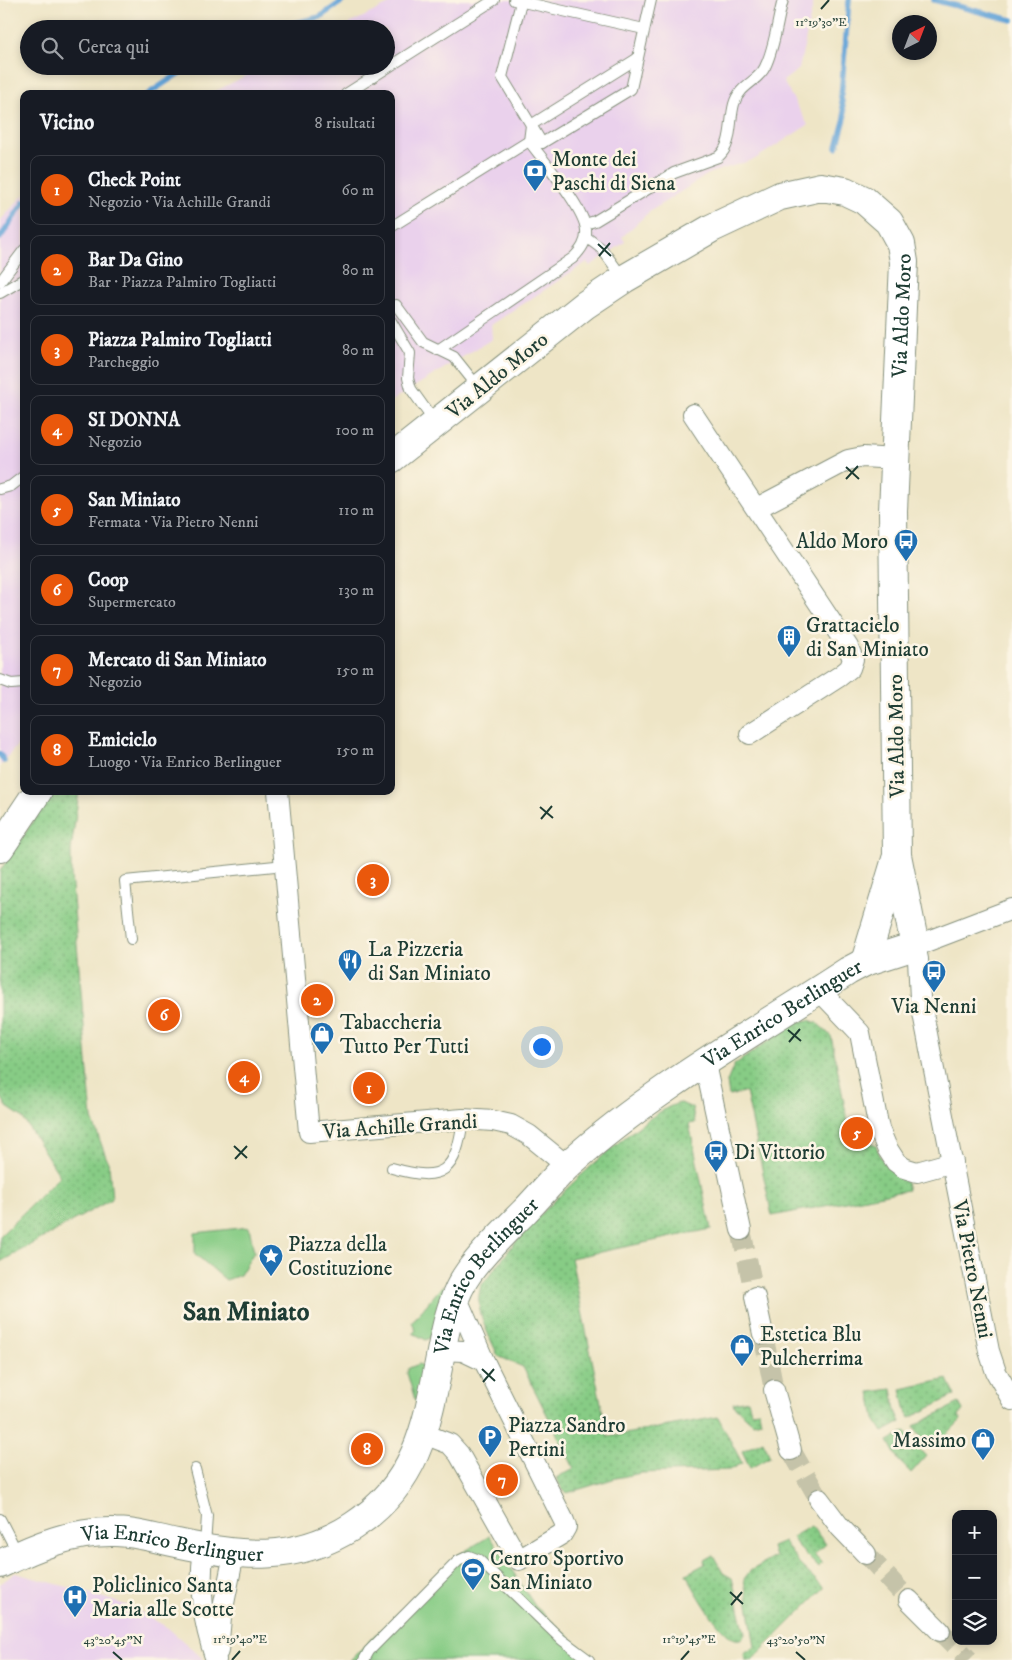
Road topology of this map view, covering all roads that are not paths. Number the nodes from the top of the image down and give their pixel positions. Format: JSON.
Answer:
{"nodes":[{"id":1,"x":494,"y":0,"type":"edge"},
{"id":2,"x":651,"y":0,"type":"edge"},
{"id":3,"x":783,"y":0,"type":"edge"},
{"id":4,"x":517,"y":1,"type":"edge"},
{"id":5,"x":644,"y":29,"type":"junction"},
{"id":6,"x":638,"y":58,"type":"junction"},
{"id":7,"x":395,"y":63,"type":"edge"},
{"id":8,"x":376,"y":75,"type":"edge"},
{"id":9,"x":352,"y":90,"type":"edge"},
{"id":10,"x":531,"y":125,"type":"junction"},
{"id":11,"x":529,"y":141,"type":"junction"},
{"id":12,"x":542,"y":143,"type":"junction"},
{"id":13,"x":585,"y":224,"type":"junction"},
{"id":14,"x":395,"y":225,"type":"edge"},
{"id":15,"x":586,"y":237,"type":"junction"},
{"id":16,"x":20,"y":255,"type":"edge"},
{"id":17,"x":624,"y":279,"type":"junction"},
{"id":18,"x":20,"y":281,"type":"edge"},
{"id":19,"x":0,"y":282,"type":"edge"},
{"id":20,"x":0,"y":293,"type":"edge"},
{"id":21,"x":396,"y":305,"type":"dead end"},
{"id":22,"x":395,"y":328,"type":"edge"},
{"id":23,"x":438,"y":350,"type":"junction"},
{"id":24,"x":478,"y":388,"type":"junction"},
{"id":25,"x":693,"y":414,"type":"dead end"},
{"id":26,"x":436,"y":424,"type":"junction"},
{"id":27,"x":395,"y":456,"type":"edge"},
{"id":28,"x":895,"y":459,"type":"junction"},
{"id":29,"x":20,"y":479,"type":"edge"},
{"id":30,"x":0,"y":489,"type":"edge"},
{"id":31,"x":757,"y":508,"type":"junction"},
{"id":32,"x":0,"y":680,"type":"edge"},
{"id":33,"x":20,"y":683,"type":"edge"},
{"id":34,"x":750,"y":734,"type":"dead end"},
{"id":35,"x":35,"y":795,"type":"edge"},
{"id":36,"x":278,"y":795,"type":"edge"},
{"id":37,"x":0,"y":848,"type":"edge"},
{"id":38,"x":897,"y":856,"type":"junction"},
{"id":39,"x":285,"y":865,"type":"junction"},
{"id":40,"x":1012,"y":909,"type":"edge"},
{"id":41,"x":131,"y":938,"type":"dead end"},
{"id":42,"x":915,"y":946,"type":"junction"},
{"id":43,"x":865,"y":962,"type":"junction"},
{"id":44,"x":819,"y":990,"type":"junction"},
{"id":45,"x":705,"y":1064,"type":"junction"},
{"id":46,"x":463,"y":1119,"type":"junction"},
{"id":47,"x":953,"y":1162,"type":"junction"},
{"id":48,"x":567,"y":1166,"type":"junction"},
{"id":49,"x":392,"y":1168,"type":"dead end"},
{"id":50,"x":741,"y":1230,"type":"tunnel mouth"},
{"id":51,"x":456,"y":1296,"type":"junction"},
{"id":52,"x":755,"y":1297,"type":"tunnel mouth"},
{"id":53,"x":763,"y":1334,"type":"tunnel mouth"},
{"id":54,"x":441,"y":1350,"type":"junction"},
{"id":55,"x":484,"y":1361,"type":"junction"},
{"id":56,"x":774,"y":1390,"type":"tunnel mouth"},
{"id":57,"x":1012,"y":1400,"type":"edge"},
{"id":58,"x":424,"y":1434,"type":"junction"},
{"id":59,"x":791,"y":1450,"type":"tunnel mouth"},
{"id":60,"x":196,"y":1469,"type":"dead end"},
{"id":61,"x":819,"y":1499,"type":"tunnel mouth"},
{"id":62,"x":0,"y":1520,"type":"edge"},
{"id":63,"x":204,"y":1549,"type":"junction"},
{"id":64,"x":234,"y":1554,"type":"junction"},
{"id":65,"x":866,"y":1554,"type":"tunnel mouth"},
{"id":66,"x":9,"y":1559,"type":"edge"},
{"id":67,"x":909,"y":1600,"type":"tunnel mouth"},
{"id":68,"x":940,"y":1630,"type":"tunnel mouth"},
{"id":69,"x":217,"y":1660,"type":"edge"},
{"id":70,"x":364,"y":1660,"type":"edge"},
{"id":71,"x":589,"y":1660,"type":"edge"}],
"edges":[{"from":1,"to":7,"type":"lane"},
{"from":2,"to":5,"type":"lane"},
{"from":3,"to":13,"type":"lane"},
{"from":4,"to":5,"type":"lane"},
{"from":4,"to":10,"type":"lane"},
{"from":5,"to":6,"type":"lane"},
{"from":6,"to":10,"type":"lane"},
{"from":6,"to":12,"type":"lane"},
{"from":8,"to":9,"type":"lane"},
{"from":10,"to":11,"type":"lane"},
{"from":10,"to":12,"type":"lane"},
{"from":11,"to":12,"type":"lane"},
{"from":11,"to":13,"type":"lane"},
{"from":11,"to":14,"type":"lane"},
{"from":13,"to":15,"type":"lane"},
{"from":15,"to":17,"type":"lane"},
{"from":15,"to":23,"type":"lane"},
{"from":16,"to":19,"type":"lane"},
{"from":17,"to":24,"type":"street","name":"Via Aldo Moro"},
{"from":17,"to":28,"type":"street","name":"Via Aldo Moro"},
{"from":18,"to":20,"type":"lane"},
{"from":21,"to":23,"type":"lane"},
{"from":22,"to":26,"type":"lane"},
{"from":23,"to":24,"type":"lane"},
{"from":24,"to":26,"type":"street","name":"Via Aldo Moro"},
{"from":25,"to":31,"type":"street"},
{"from":26,"to":27,"type":"street","name":"Via Aldo Moro"},
{"from":28,"to":31,"type":"street"},
{"from":28,"to":38,"type":"street","name":"Via Aldo Moro"},
{"from":29,"to":30,"type":"lane"},
{"from":31,"to":34,"type":"street"},
{"from":32,"to":33,"type":"lane"},
{"from":35,"to":37,"type":"street"},
{"from":36,"to":39,"type":"street"},
{"from":38,"to":42,"type":"street","name":"Via Aldo Moro"},
{"from":38,"to":43,"type":"street","name":"Via Aldo Moro"},
{"from":39,"to":41,"type":"lane"},
{"from":39,"to":46,"type":"street","name":"Via Achille Grandi"},
{"from":40,"to":42,"type":"street","name":"Via Enrico Berlinguer"},
{"from":42,"to":43,"type":"street","name":"Via Enrico Berlinguer"},
{"from":42,"to":47,"type":"street","name":"Via Pietro Nenni"},
{"from":43,"to":44,"type":"street","name":"Via Enrico Berlinguer"},
{"from":44,"to":45,"type":"street","name":"Via Enrico Berlinguer"},
{"from":44,"to":47,"type":"street"},
{"from":45,"to":48,"type":"street","name":"Via Enrico Berlinguer"},
{"from":45,"to":50,"type":"street"},
{"from":46,"to":48,"type":"street","name":"Via Achille Grandi"},
{"from":46,"to":49,"type":"lane"},
{"from":47,"to":57,"type":"street","name":"Via Pietro Nenni"},
{"from":48,"to":51,"type":"street","name":"Via Enrico Berlinguer"},
{"from":51,"to":54,"type":"street","name":"Via Enrico Berlinguer"},
{"from":51,"to":55,"type":"street"},
{"from":52,"to":53,"type":"street"},
{"from":54,"to":55,"type":"street"},
{"from":54,"to":58,"type":"street","name":"Via Enrico Berlinguer"},
{"from":55,"to":58,"type":"street"},
{"from":56,"to":59,"type":"street"},
{"from":58,"to":64,"type":"street","name":"Via Enrico Berlinguer"},
{"from":60,"to":63,"type":"lane"},
{"from":61,"to":65,"type":"street"},
{"from":62,"to":66,"type":"lane"},
{"from":63,"to":64,"type":"street","name":"Via Enrico Berlinguer"},
{"from":63,"to":66,"type":"street","name":"Via Enrico Berlinguer"},
{"from":63,"to":69,"type":"street"},
{"from":64,"to":69,"type":"street"},
{"from":67,"to":68,"type":"street"},
{"from":70,"to":71,"type":"lane"}]}
